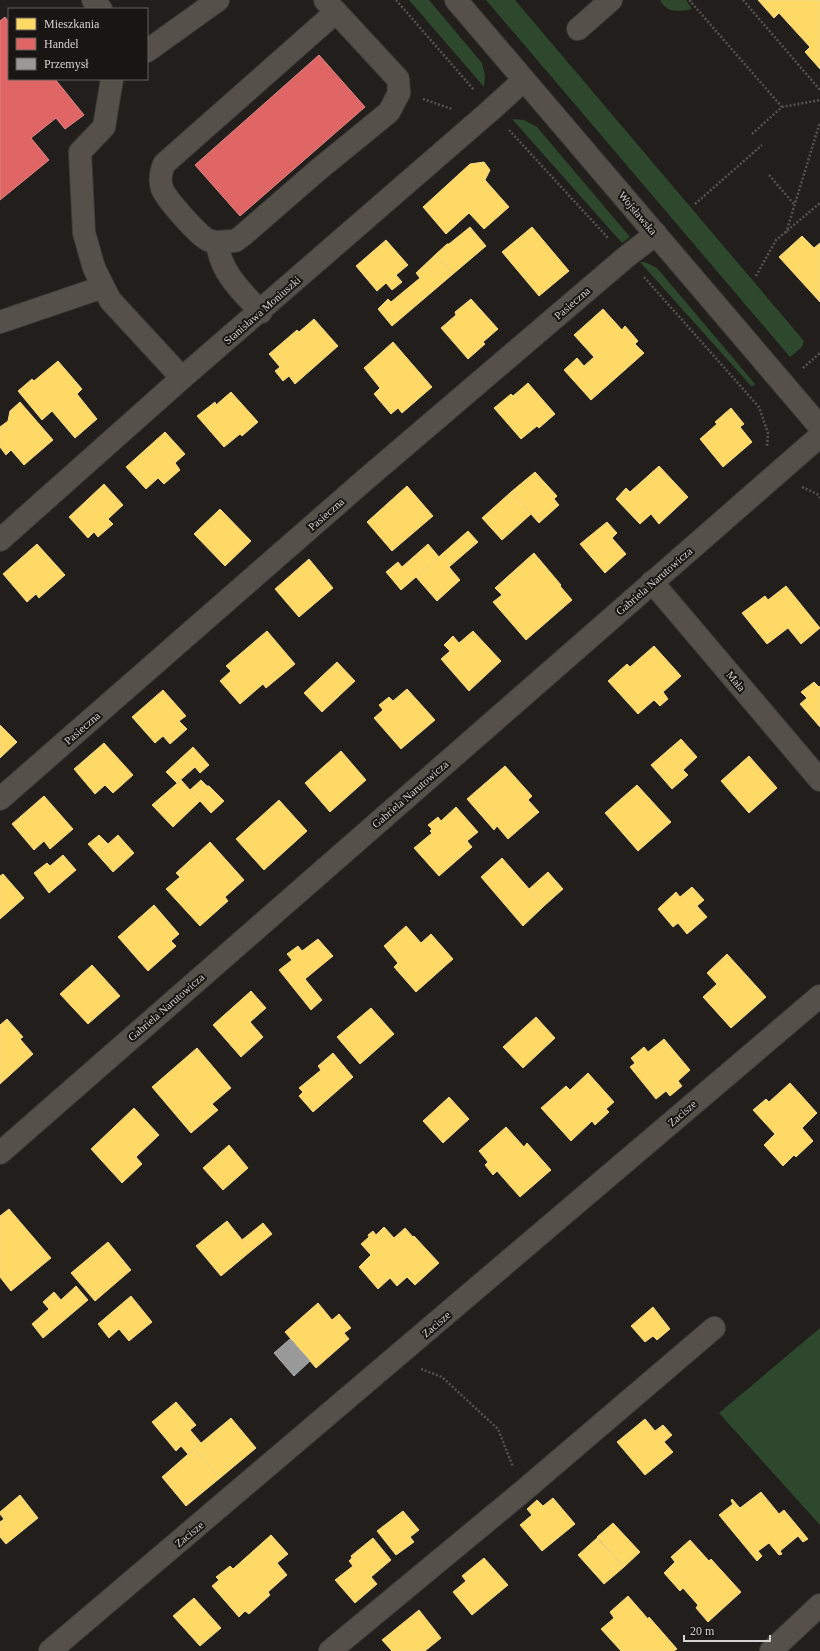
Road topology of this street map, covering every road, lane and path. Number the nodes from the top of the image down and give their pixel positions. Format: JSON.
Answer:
{"nodes":[{"id":1,"x":93,"y":0,"type":"edge"},
{"id":2,"x":218,"y":0,"type":"edge"},
{"id":3,"x":396,"y":0,"type":"edge"},
{"id":4,"x":456,"y":0,"type":"edge"},
{"id":5,"x":611,"y":0,"type":"edge"},
{"id":6,"x":691,"y":0,"type":"edge"},
{"id":7,"x":743,"y":0,"type":"edge"},
{"id":8,"x":330,"y":6,"type":"edge"},
{"id":9,"x":100,"y":8,"type":"edge"},
{"id":10,"x":578,"y":29,"type":"dead end"},
{"id":11,"x":148,"y":50,"type":"edge"},
{"id":12,"x":112,"y":80,"type":"edge"},
{"id":13,"x":524,"y":80,"type":"junction"},
{"id":14,"x":820,"y":90,"type":"edge"},
{"id":15,"x":399,"y":93,"type":"junction"},
{"id":16,"x":820,"y":100,"type":"edge"},
{"id":17,"x":782,"y":107,"type":"junction"},
{"id":18,"x":453,"y":110,"type":"dead end"},
{"id":19,"x":491,"y":110,"type":"junction"},
{"id":20,"x":820,"y":122,"type":"edge"},
{"id":21,"x":752,"y":134,"type":"dead end"},
{"id":22,"x":762,"y":145,"type":"dead end"},
{"id":23,"x":769,"y":176,"type":"dead end"},
{"id":24,"x":820,"y":203,"type":"edge"},
{"id":25,"x":695,"y":204,"type":"dead end"},
{"id":26,"x":794,"y":205,"type":"junction"},
{"id":27,"x":786,"y":233,"type":"junction"},
{"id":28,"x":656,"y":234,"type":"junction"},
{"id":29,"x":217,"y":242,"type":"junction"},
{"id":30,"x":626,"y":257,"type":"junction"},
{"id":31,"x":756,"y":276,"type":"dead end"},
{"id":32,"x":103,"y":286,"type":"junction"},
{"id":33,"x":261,"y":312,"type":"junction"},
{"id":34,"x":0,"y":322,"type":"edge"},
{"id":35,"x":182,"y":378,"type":"junction"},
{"id":36,"x":820,"y":427,"type":"edge"},
{"id":37,"x":820,"y":436,"type":"edge"},
{"id":38,"x":766,"y":450,"type":"dead end"},
{"id":39,"x":798,"y":485,"type":"dead end"},
{"id":40,"x":820,"y":498,"type":"edge"},
{"id":41,"x":0,"y":540,"type":"edge"},
{"id":42,"x":652,"y":582,"type":"junction"},
{"id":43,"x":820,"y":780,"type":"edge"},
{"id":44,"x":0,"y":799,"type":"edge"},
{"id":45,"x":820,"y":996,"type":"edge"},
{"id":46,"x":0,"y":1153,"type":"edge"},
{"id":47,"x":714,"y":1328,"type":"dead end"},
{"id":48,"x":394,"y":1360,"type":"junction"},
{"id":49,"x":522,"y":1492,"type":"junction"},
{"id":50,"x":820,"y":1605,"type":"edge"},
{"id":51,"x":50,"y":1651,"type":"edge"},
{"id":52,"x":330,"y":1651,"type":"edge"},
{"id":53,"x":771,"y":1651,"type":"edge"}],
"edges":[{"from":1,"to":9,"type":"street"},
{"from":2,"to":11,"type":"street"},
{"from":3,"to":19,"type":"path"},
{"from":4,"to":13,"type":"street","name":"Wojsławska"},
{"from":5,"to":10,"type":"street"},
{"from":6,"to":17,"type":"path"},
{"from":7,"to":14,"type":"path"},
{"from":8,"to":15,"type":"street"},
{"from":8,"to":29,"type":"street"},
{"from":12,"to":32,"type":"street"},
{"from":13,"to":19,"type":"street","name":"Stanisława Moniuszki"},
{"from":13,"to":28,"type":"street","name":"Wojsławska"},
{"from":15,"to":18,"type":"path"},
{"from":15,"to":29,"type":"street"},
{"from":16,"to":17,"type":"path"},
{"from":17,"to":21,"type":"path"},
{"from":19,"to":30,"type":"path"},
{"from":19,"to":33,"type":"street","name":"Stanisława Moniuszki"},
{"from":20,"to":26,"type":"path"},
{"from":22,"to":25,"type":"path"},
{"from":23,"to":26,"type":"path"},
{"from":24,"to":27,"type":"path"},
{"from":26,"to":27,"type":"path"},
{"from":27,"to":31,"type":"path"},
{"from":28,"to":30,"type":"street","name":"Pasieczna"},
{"from":28,"to":36,"type":"street","name":"Wojsławska"},
{"from":29,"to":33,"type":"street"},
{"from":30,"to":38,"type":"path"},
{"from":30,"to":44,"type":"street","name":"Pasieczna"},
{"from":32,"to":34,"type":"street"},
{"from":32,"to":35,"type":"street"},
{"from":33,"to":35,"type":"street","name":"Stanisława Moniuszki"},
{"from":35,"to":41,"type":"street","name":"Stanisława Moniuszki"},
{"from":37,"to":42,"type":"street","name":"Gabriela Narutowicza"},
{"from":39,"to":40,"type":"path"},
{"from":42,"to":43,"type":"street","name":"Mała"},
{"from":42,"to":46,"type":"street","name":"Gabriela Narutowicza"},
{"from":45,"to":48,"type":"street","name":"Zacisze"},
{"from":47,"to":49,"type":"street"},
{"from":48,"to":49,"type":"path"},
{"from":48,"to":51,"type":"street","name":"Zacisze"},
{"from":49,"to":52,"type":"street"},
{"from":50,"to":53,"type":"street"}]}
